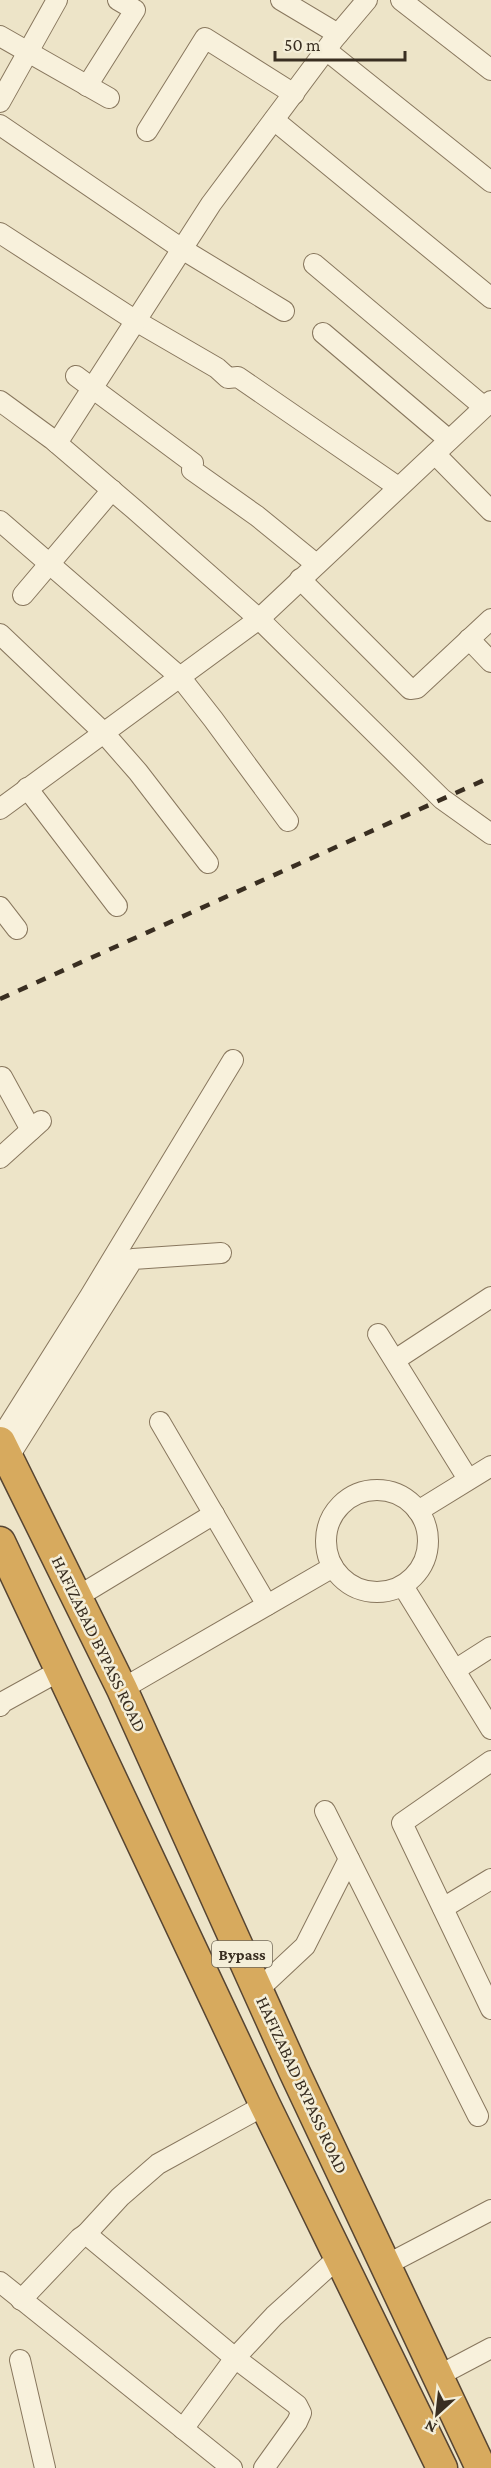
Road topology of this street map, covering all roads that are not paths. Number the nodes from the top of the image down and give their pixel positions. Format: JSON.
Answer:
{"nodes":[{"id":1,"x":57,"y":0,"type":"edge"},
{"id":2,"x":118,"y":0,"type":"edge"},
{"id":3,"x":280,"y":0,"type":"edge"},
{"id":4,"x":367,"y":0,"type":"edge"},
{"id":5,"x":400,"y":0,"type":"edge"},
{"id":6,"x":339,"y":34,"type":"junction"},
{"id":7,"x":0,"y":36,"type":"edge"},
{"id":8,"x":326,"y":50,"type":"junction"},
{"id":9,"x":28,"y":53,"type":"junction"},
{"id":10,"x":491,"y":70,"type":"edge"},
{"id":11,"x":87,"y":86,"type":"junction"},
{"id":12,"x":294,"y":94,"type":"junction"},
{"id":13,"x":109,"y":98,"type":"dead end"},
{"id":14,"x":0,"y":102,"type":"edge"},
{"id":15,"x":274,"y":120,"type":"junction"},
{"id":16,"x":0,"y":125,"type":"edge"},
{"id":17,"x":147,"y":131,"type":"dead end"},
{"id":18,"x":491,"y":182,"type":"edge"},
{"id":19,"x":0,"y":233,"type":"edge"},
{"id":20,"x":182,"y":249,"type":"junction"},
{"id":21,"x":314,"y":264,"type":"dead end"},
{"id":22,"x":491,"y":298,"type":"edge"},
{"id":23,"x":284,"y":311,"type":"dead end"},
{"id":24,"x":136,"y":321,"type":"junction"},
{"id":25,"x":323,"y":333,"type":"dead end"},
{"id":26,"x":76,"y":376,"type":"dead end"},
{"id":27,"x":93,"y":388,"type":"junction"},
{"id":28,"x":0,"y":401,"type":"edge"},
{"id":29,"x":488,"y":404,"type":"edge"},
{"id":30,"x":449,"y":440,"type":"junction"},
{"id":31,"x":57,"y":443,"type":"junction"},
{"id":32,"x":435,"y":454,"type":"junction"},
{"id":33,"x":398,"y":488,"type":"junction"},
{"id":34,"x":112,"y":490,"type":"junction"},
{"id":35,"x":491,"y":511,"type":"edge"},
{"id":36,"x":0,"y":521,"type":"edge"},
{"id":37,"x":50,"y":564,"type":"junction"},
{"id":38,"x":316,"y":564,"type":"junction"},
{"id":39,"x":300,"y":579,"type":"junction"},
{"id":40,"x":23,"y":596,"type":"dead end"},
{"id":41,"x":259,"y":619,"type":"junction"},
{"id":42,"x":491,"y":619,"type":"edge"},
{"id":43,"x":0,"y":634,"type":"edge"},
{"id":44,"x":470,"y":639,"type":"junction"},
{"id":45,"x":491,"y":662,"type":"edge"},
{"id":46,"x":180,"y":677,"type":"junction"},
{"id":47,"x":104,"y":732,"type":"junction"},
{"id":48,"x":27,"y":788,"type":"junction"},
{"id":49,"x":1,"y":805,"type":"edge"},
{"id":50,"x":288,"y":821,"type":"dead end"},
{"id":51,"x":490,"y":829,"type":"edge"},
{"id":52,"x":208,"y":863,"type":"dead end"},
{"id":53,"x":117,"y":906,"type":"dead end"},
{"id":54,"x":0,"y":907,"type":"edge"},
{"id":55,"x":17,"y":930,"type":"dead end"},
{"id":56,"x":233,"y":1060,"type":"dead end"},
{"id":57,"x":2,"y":1077,"type":"dead end"},
{"id":58,"x":0,"y":1158,"type":"edge"},
{"id":59,"x":221,"y":1253,"type":"dead end"},
{"id":60,"x":491,"y":1297,"type":"edge"},
{"id":61,"x":378,"y":1334,"type":"dead end"},
{"id":62,"x":395,"y":1360,"type":"junction"},
{"id":63,"x":160,"y":1422,"type":"dead end"},
{"id":64,"x":3,"y":1446,"type":"edge"},
{"id":65,"x":491,"y":1466,"type":"edge"},
{"id":66,"x":468,"y":1479,"type":"junction"},
{"id":67,"x":418,"y":1511,"type":"junction"},
{"id":68,"x":214,"y":1514,"type":"junction"},
{"id":69,"x":0,"y":1542,"type":"edge"},
{"id":70,"x":333,"y":1567,"type":"junction"},
{"id":71,"x":6,"y":1571,"type":"edge"},
{"id":72,"x":403,"y":1586,"type":"junction"},
{"id":73,"x":77,"y":1597,"type":"junction"},
{"id":74,"x":267,"y":1605,"type":"junction"},
{"id":75,"x":491,"y":1647,"type":"edge"},
{"id":76,"x":61,"y":1670,"type":"junction"},
{"id":77,"x":455,"y":1670,"type":"junction"},
{"id":78,"x":122,"y":1689,"type":"junction"},
{"id":79,"x":0,"y":1706,"type":"edge"},
{"id":80,"x":491,"y":1729,"type":"edge"},
{"id":81,"x":491,"y":1761,"type":"edge"},
{"id":82,"x":325,"y":1811,"type":"dead end"},
{"id":83,"x":349,"y":1859,"type":"junction"},
{"id":84,"x":491,"y":1879,"type":"edge"},
{"id":85,"x":443,"y":1908,"type":"junction"},
{"id":86,"x":258,"y":1990,"type":"junction"},
{"id":87,"x":490,"y":2002,"type":"edge"},
{"id":88,"x":265,"y":2105,"type":"junction"},
{"id":89,"x":478,"y":2116,"type":"dead end"},
{"id":90,"x":491,"y":2210,"type":"edge"},
{"id":91,"x":86,"y":2234,"type":"junction"},
{"id":92,"x":339,"y":2256,"type":"junction"},
{"id":93,"x":386,"y":2265,"type":"junction"},
{"id":94,"x":0,"y":2282,"type":"edge"},
{"id":95,"x":21,"y":2300,"type":"junction"},
{"id":96,"x":491,"y":2348,"type":"edge"},
{"id":97,"x":235,"y":2358,"type":"junction"},
{"id":98,"x":20,"y":2360,"type":"dead end"},
{"id":99,"x":438,"y":2376,"type":"junction"},
{"id":100,"x":183,"y":2429,"type":"junction"},
{"id":101,"x":45,"y":2468,"type":"edge"},
{"id":102,"x":232,"y":2468,"type":"edge"},
{"id":103,"x":264,"y":2468,"type":"edge"},
{"id":104,"x":442,"y":2468,"type":"edge"},
{"id":105,"x":482,"y":2468,"type":"edge"}],
"edges":[{"from":1,"to":9,"type":"street"},
{"from":2,"to":11,"type":"street"},
{"from":3,"to":6,"type":"street"},
{"from":4,"to":6,"type":"street"},
{"from":5,"to":10,"type":"street"},
{"from":6,"to":8,"type":"street"},
{"from":7,"to":9,"type":"street"},
{"from":8,"to":12,"type":"street"},
{"from":8,"to":18,"type":"street"},
{"from":9,"to":11,"type":"street"},
{"from":9,"to":14,"type":"street"},
{"from":11,"to":13,"type":"street"},
{"from":12,"to":15,"type":"street"},
{"from":12,"to":17,"type":"street"},
{"from":15,"to":20,"type":"street"},
{"from":15,"to":22,"type":"street"},
{"from":16,"to":20,"type":"street"},
{"from":19,"to":24,"type":"street"},
{"from":20,"to":23,"type":"street"},
{"from":20,"to":24,"type":"street"},
{"from":21,"to":29,"type":"street"},
{"from":24,"to":27,"type":"street"},
{"from":24,"to":33,"type":"street"},
{"from":25,"to":30,"type":"street"},
{"from":26,"to":27,"type":"street"},
{"from":27,"to":31,"type":"street"},
{"from":27,"to":38,"type":"street"},
{"from":28,"to":31,"type":"street"},
{"from":29,"to":30,"type":"street"},
{"from":30,"to":32,"type":"street"},
{"from":31,"to":34,"type":"street"},
{"from":32,"to":33,"type":"street"},
{"from":32,"to":35,"type":"street"},
{"from":33,"to":38,"type":"street"},
{"from":34,"to":37,"type":"street"},
{"from":34,"to":41,"type":"street"},
{"from":36,"to":37,"type":"street"},
{"from":37,"to":40,"type":"street"},
{"from":37,"to":46,"type":"street"},
{"from":38,"to":39,"type":"street"},
{"from":39,"to":41,"type":"street"},
{"from":39,"to":44,"type":"street"},
{"from":41,"to":46,"type":"street"},
{"from":41,"to":51,"type":"street"},
{"from":42,"to":44,"type":"street"},
{"from":43,"to":47,"type":"street"},
{"from":44,"to":45,"type":"street"},
{"from":46,"to":47,"type":"street"},
{"from":46,"to":50,"type":"street"},
{"from":47,"to":48,"type":"street"},
{"from":47,"to":52,"type":"street"},
{"from":48,"to":49,"type":"street"},
{"from":48,"to":53,"type":"street"},
{"from":54,"to":55,"type":"street"},
{"from":56,"to":64,"type":"street"},
{"from":57,"to":58,"type":"street"},
{"from":59,"to":64,"type":"street"},
{"from":60,"to":62,"type":"street"},
{"from":61,"to":62,"type":"street"},
{"from":62,"to":66,"type":"street"},
{"from":63,"to":68,"type":"street"},
{"from":64,"to":73,"type":"highway","name":"HAFIZABAD BYPASS ROAD","number":"Bypass"},
{"from":65,"to":66,"type":"street"},
{"from":66,"to":67,"type":"street"},
{"from":67,"to":70,"type":"street"},
{"from":67,"to":72,"type":"street"},
{"from":68,"to":73,"type":"street"},
{"from":68,"to":74,"type":"street"},
{"from":69,"to":71,"type":"highway","number":"Bypass"},
{"from":70,"to":72,"type":"street"},
{"from":70,"to":74,"type":"street"},
{"from":71,"to":76,"type":"highway","number":"Bypass"},
{"from":72,"to":77,"type":"street"},
{"from":73,"to":78,"type":"highway","name":"HAFIZABAD BYPASS ROAD","number":"Bypass"},
{"from":74,"to":78,"type":"street"},
{"from":75,"to":77,"type":"street"},
{"from":76,"to":79,"type":"street"},
{"from":76,"to":88,"type":"highway","number":"Bypass"},
{"from":77,"to":80,"type":"street"},
{"from":78,"to":86,"type":"highway","name":"HAFIZABAD BYPASS ROAD","number":"Bypass"},
{"from":81,"to":85,"type":"street"},
{"from":82,"to":83,"type":"street"},
{"from":83,"to":86,"type":"street"},
{"from":83,"to":89,"type":"street"},
{"from":84,"to":85,"type":"street"},
{"from":85,"to":87,"type":"street"},
{"from":86,"to":93,"type":"highway","name":"HAFIZABAD BYPASS ROAD","number":"Bypass"},
{"from":88,"to":91,"type":"street"},
{"from":88,"to":92,"type":"highway","number":"Bypass"},
{"from":90,"to":93,"type":"street"},
{"from":91,"to":95,"type":"street"},
{"from":91,"to":97,"type":"street"},
{"from":92,"to":97,"type":"street"},
{"from":92,"to":104,"type":"highway","number":"Bypass"},
{"from":93,"to":99,"type":"highway","name":"HAFIZABAD BYPASS ROAD","number":"Bypass"},
{"from":94,"to":95,"type":"street"},
{"from":95,"to":100,"type":"street"},
{"from":96,"to":99,"type":"street"},
{"from":97,"to":100,"type":"street"},
{"from":97,"to":103,"type":"street"},
{"from":98,"to":101,"type":"street"},
{"from":99,"to":105,"type":"highway","name":"HAFIZABAD BYPASS ROAD","number":"Bypass"},
{"from":100,"to":102,"type":"street"}]}
